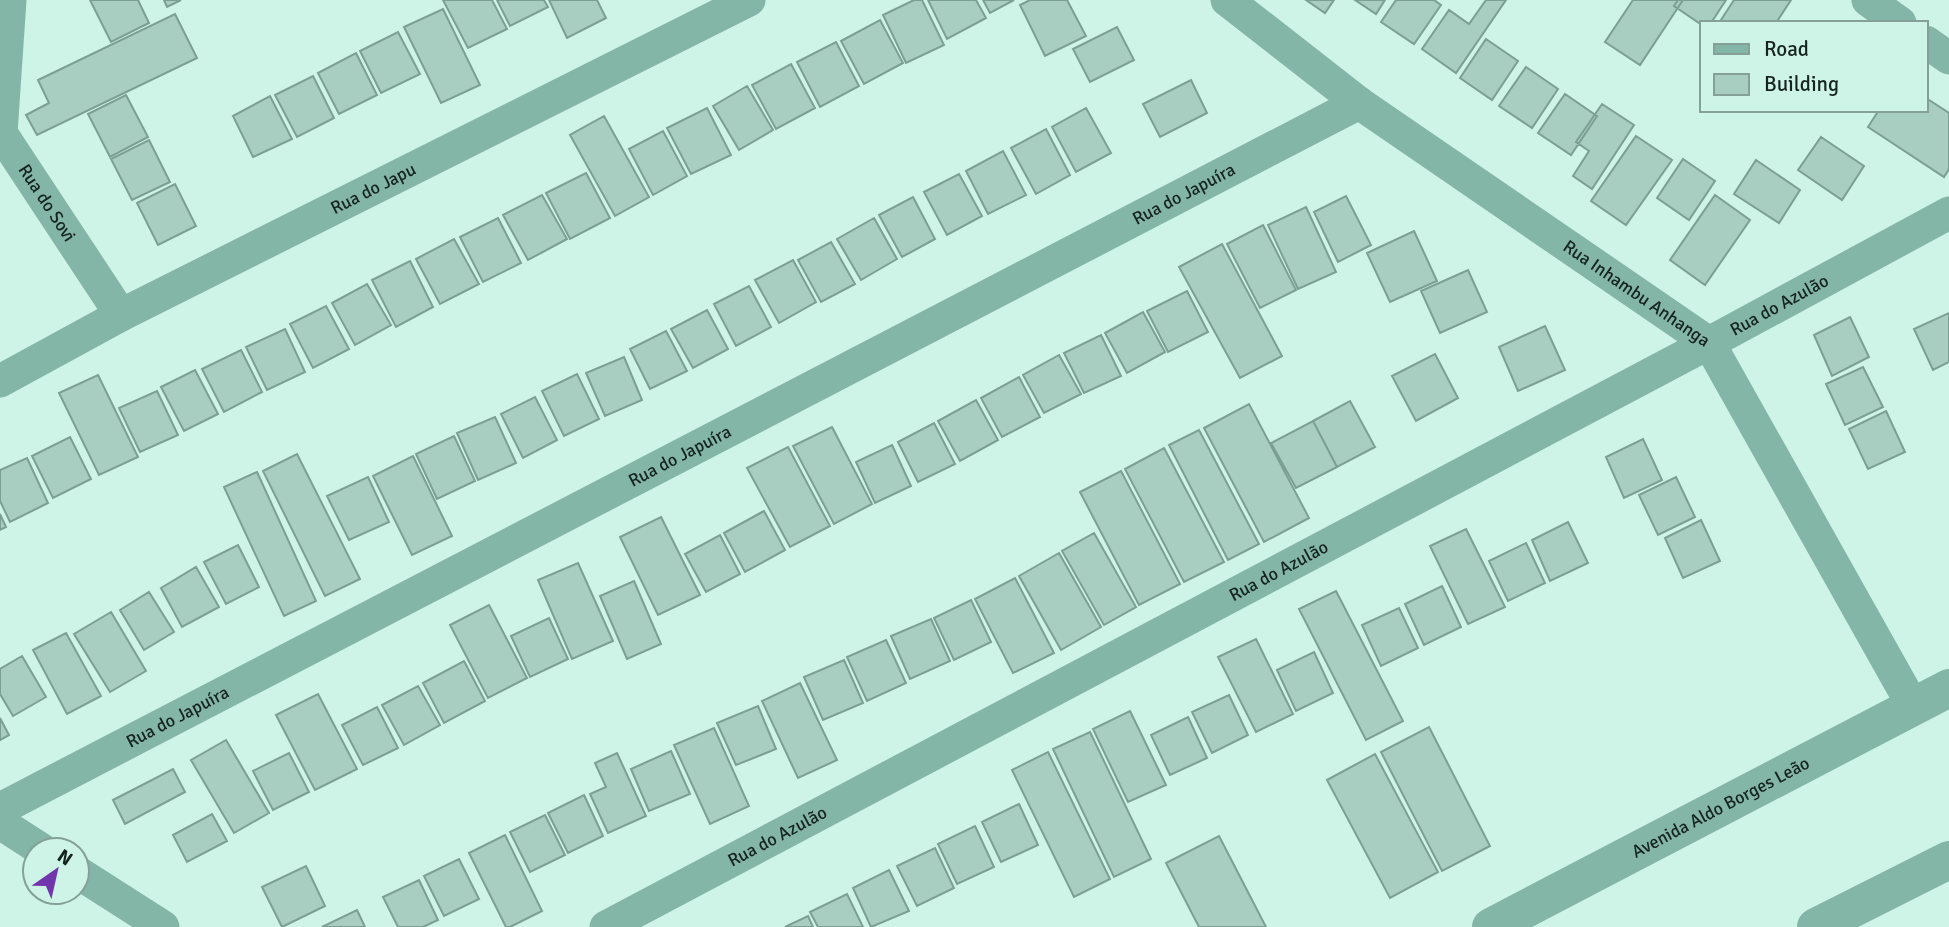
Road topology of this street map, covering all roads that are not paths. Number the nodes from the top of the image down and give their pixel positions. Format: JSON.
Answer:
{"nodes":[{"id":1,"x":10,"y":0,"type":"edge"},
{"id":2,"x":749,"y":0,"type":"edge"},
{"id":3,"x":1227,"y":0,"type":"edge"},
{"id":4,"x":1868,"y":0,"type":"edge"},
{"id":5,"x":1897,"y":21,"type":"edge"},
{"id":6,"x":1928,"y":43,"type":"edge"},
{"id":7,"x":1949,"y":58,"type":"edge"},
{"id":8,"x":1359,"y":103,"type":"junction"},
{"id":9,"x":1949,"y":213,"type":"edge"},
{"id":10,"x":121,"y":315,"type":"junction"},
{"id":11,"x":1709,"y":343,"type":"junction"},
{"id":12,"x":0,"y":381,"type":"edge"},
{"id":13,"x":1949,"y":688,"type":"edge"},
{"id":14,"x":1913,"y":706,"type":"junction"},
{"id":15,"x":0,"y":809,"type":"edge"},
{"id":16,"x":0,"y":823,"type":"edge"},
{"id":17,"x":21,"y":836,"type":"edge"},
{"id":18,"x":1949,"y":860,"type":"edge"},
{"id":19,"x":91,"y":881,"type":"edge"},
{"id":20,"x":163,"y":927,"type":"edge"},
{"id":21,"x":606,"y":927,"type":"edge"},
{"id":22,"x":1491,"y":927,"type":"edge"},
{"id":23,"x":1816,"y":927,"type":"edge"}],
"edges":[{"from":1,"to":10,"type":"street","name":"Rua do Sovi"},
{"from":2,"to":10,"type":"street","name":"Rua do Japu"},
{"from":3,"to":8,"type":"street","name":"Rua Inhambu Anhanga"},
{"from":4,"to":5,"type":"street"},
{"from":6,"to":7,"type":"street"},
{"from":8,"to":11,"type":"street","name":"Rua Inhambu Anhanga"},
{"from":8,"to":15,"type":"street","name":"Rua do Japuíra"},
{"from":9,"to":11,"type":"street","name":"Rua do Azulão"},
{"from":10,"to":12,"type":"street","name":"Rua do Japu"},
{"from":11,"to":14,"type":"street","name":"Rua Inhambu Anhanga"},
{"from":11,"to":21,"type":"street","name":"Rua do Azulão"},
{"from":13,"to":14,"type":"street","name":"Avenida Aldo Borges Leão"},
{"from":14,"to":22,"type":"street","name":"Avenida Aldo Borges Leão"},
{"from":16,"to":17,"type":"street"},
{"from":18,"to":23,"type":"street"},
{"from":19,"to":20,"type":"street"}]}
